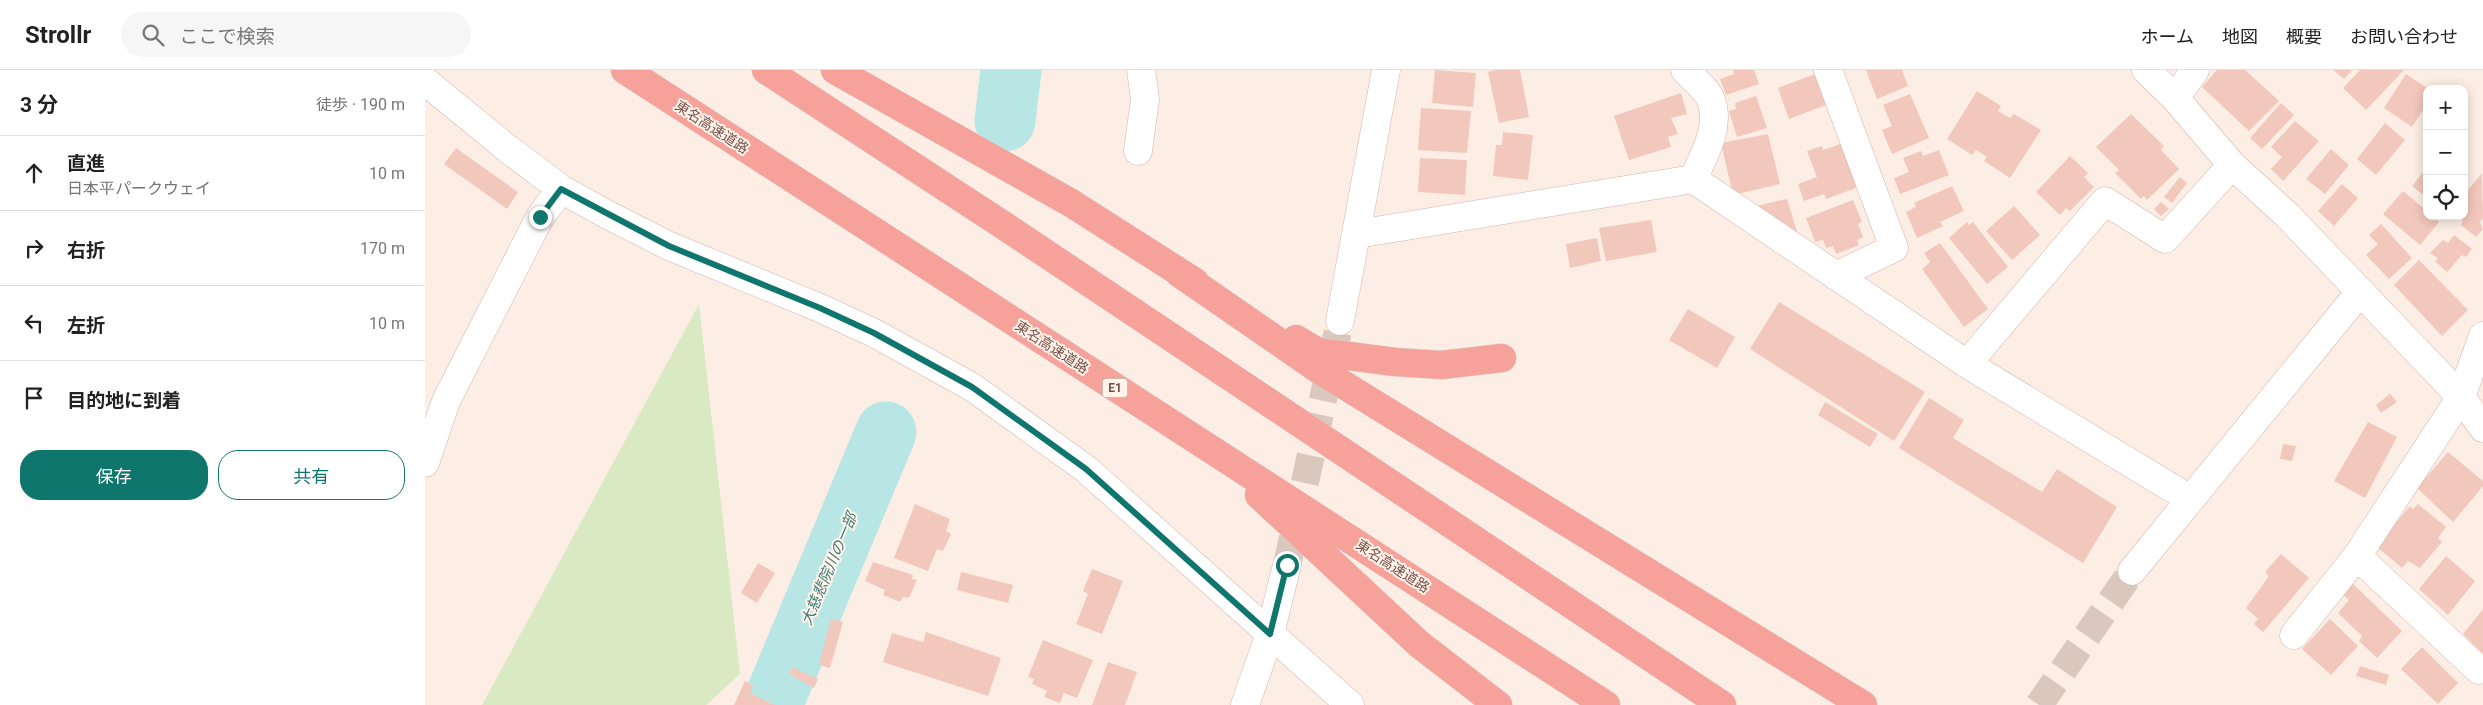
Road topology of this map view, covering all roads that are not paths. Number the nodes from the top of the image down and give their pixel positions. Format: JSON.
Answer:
{"nodes":[{"id":1,"x":625,"y":70,"type":"edge"},
{"id":2,"x":765,"y":70,"type":"edge"},
{"id":3,"x":835,"y":70,"type":"edge"},
{"id":4,"x":1141,"y":70,"type":"edge"},
{"id":5,"x":1386,"y":70,"type":"edge"},
{"id":6,"x":1685,"y":70,"type":"edge"},
{"id":7,"x":1828,"y":70,"type":"edge"},
{"id":8,"x":2146,"y":70,"type":"edge"},
{"id":9,"x":2195,"y":70,"type":"edge"},
{"id":10,"x":425,"y":81,"type":"edge"},
{"id":11,"x":2175,"y":98,"type":"junction"},
{"id":12,"x":1138,"y":151,"type":"dead end"},
{"id":13,"x":2232,"y":164,"type":"junction"},
{"id":14,"x":1693,"y":179,"type":"junction"},
{"id":15,"x":561,"y":189,"type":"junction"},
{"id":16,"x":1357,"y":234,"type":"junction"},
{"id":17,"x":1179,"y":273,"type":"junction"},
{"id":18,"x":1837,"y":276,"type":"junction"},
{"id":19,"x":2360,"y":292,"type":"junction"},
{"id":20,"x":1340,"y":321,"type":"tunnel mouth"},
{"id":21,"x":2483,"y":336,"type":"edge"},
{"id":22,"x":1502,"y":358,"type":"dead end"},
{"id":23,"x":1967,"y":364,"type":"junction"},
{"id":24,"x":2461,"y":397,"type":"junction"},
{"id":25,"x":2483,"y":428,"type":"edge"},
{"id":26,"x":1208,"y":447,"type":"junction"},
{"id":27,"x":425,"y":463,"type":"edge"},
{"id":28,"x":2190,"y":499,"type":"junction"},
{"id":29,"x":2357,"y":556,"type":"junction"},
{"id":30,"x":1287,"y":565,"type":"tunnel mouth"},
{"id":31,"x":2132,"y":571,"type":"tunnel mouth"},
{"id":32,"x":1270,"y":634,"type":"junction"},
{"id":33,"x":2294,"y":635,"type":"dead end"},
{"id":34,"x":2479,"y":670,"type":"dead end"},
{"id":35,"x":1245,"y":705,"type":"edge"},
{"id":36,"x":1350,"y":705,"type":"edge"},
{"id":37,"x":1498,"y":705,"type":"edge"},
{"id":38,"x":1606,"y":705,"type":"edge"},
{"id":39,"x":1722,"y":705,"type":"edge"},
{"id":40,"x":1863,"y":705,"type":"edge"}],
"edges":[{"from":1,"to":26,"type":"highway","name":"東名高速道路","number":"E1"},
{"from":2,"to":39,"type":"highway"},
{"from":3,"to":17,"type":"highway"},
{"from":4,"to":12,"type":"street"},
{"from":5,"to":16,"type":"street"},
{"from":6,"to":14,"type":"street"},
{"from":7,"to":18,"type":"street"},
{"from":8,"to":11,"type":"street"},
{"from":9,"to":11,"type":"street"},
{"from":10,"to":15,"type":"street"},
{"from":11,"to":13,"type":"street"},
{"from":13,"to":19,"type":"street"},
{"from":13,"to":23,"type":"street"},
{"from":14,"to":16,"type":"street"},
{"from":14,"to":18,"type":"street"},
{"from":15,"to":27,"type":"street"},
{"from":15,"to":32,"type":"street"},
{"from":16,"to":20,"type":"street"},
{"from":17,"to":22,"type":"highway"},
{"from":17,"to":40,"type":"highway"},
{"from":18,"to":23,"type":"street"},
{"from":19,"to":24,"type":"street"},
{"from":19,"to":28,"type":"street"},
{"from":21,"to":24,"type":"street"},
{"from":23,"to":28,"type":"street"},
{"from":24,"to":25,"type":"street"},
{"from":24,"to":29,"type":"street"},
{"from":26,"to":37,"type":"highway"},
{"from":26,"to":38,"type":"highway","name":"東名高速道路","number":"E1"},
{"from":28,"to":31,"type":"street"},
{"from":29,"to":33,"type":"street"},
{"from":29,"to":34,"type":"street"},
{"from":30,"to":32,"type":"street"},
{"from":32,"to":35,"type":"street"},
{"from":32,"to":36,"type":"street"}]}
